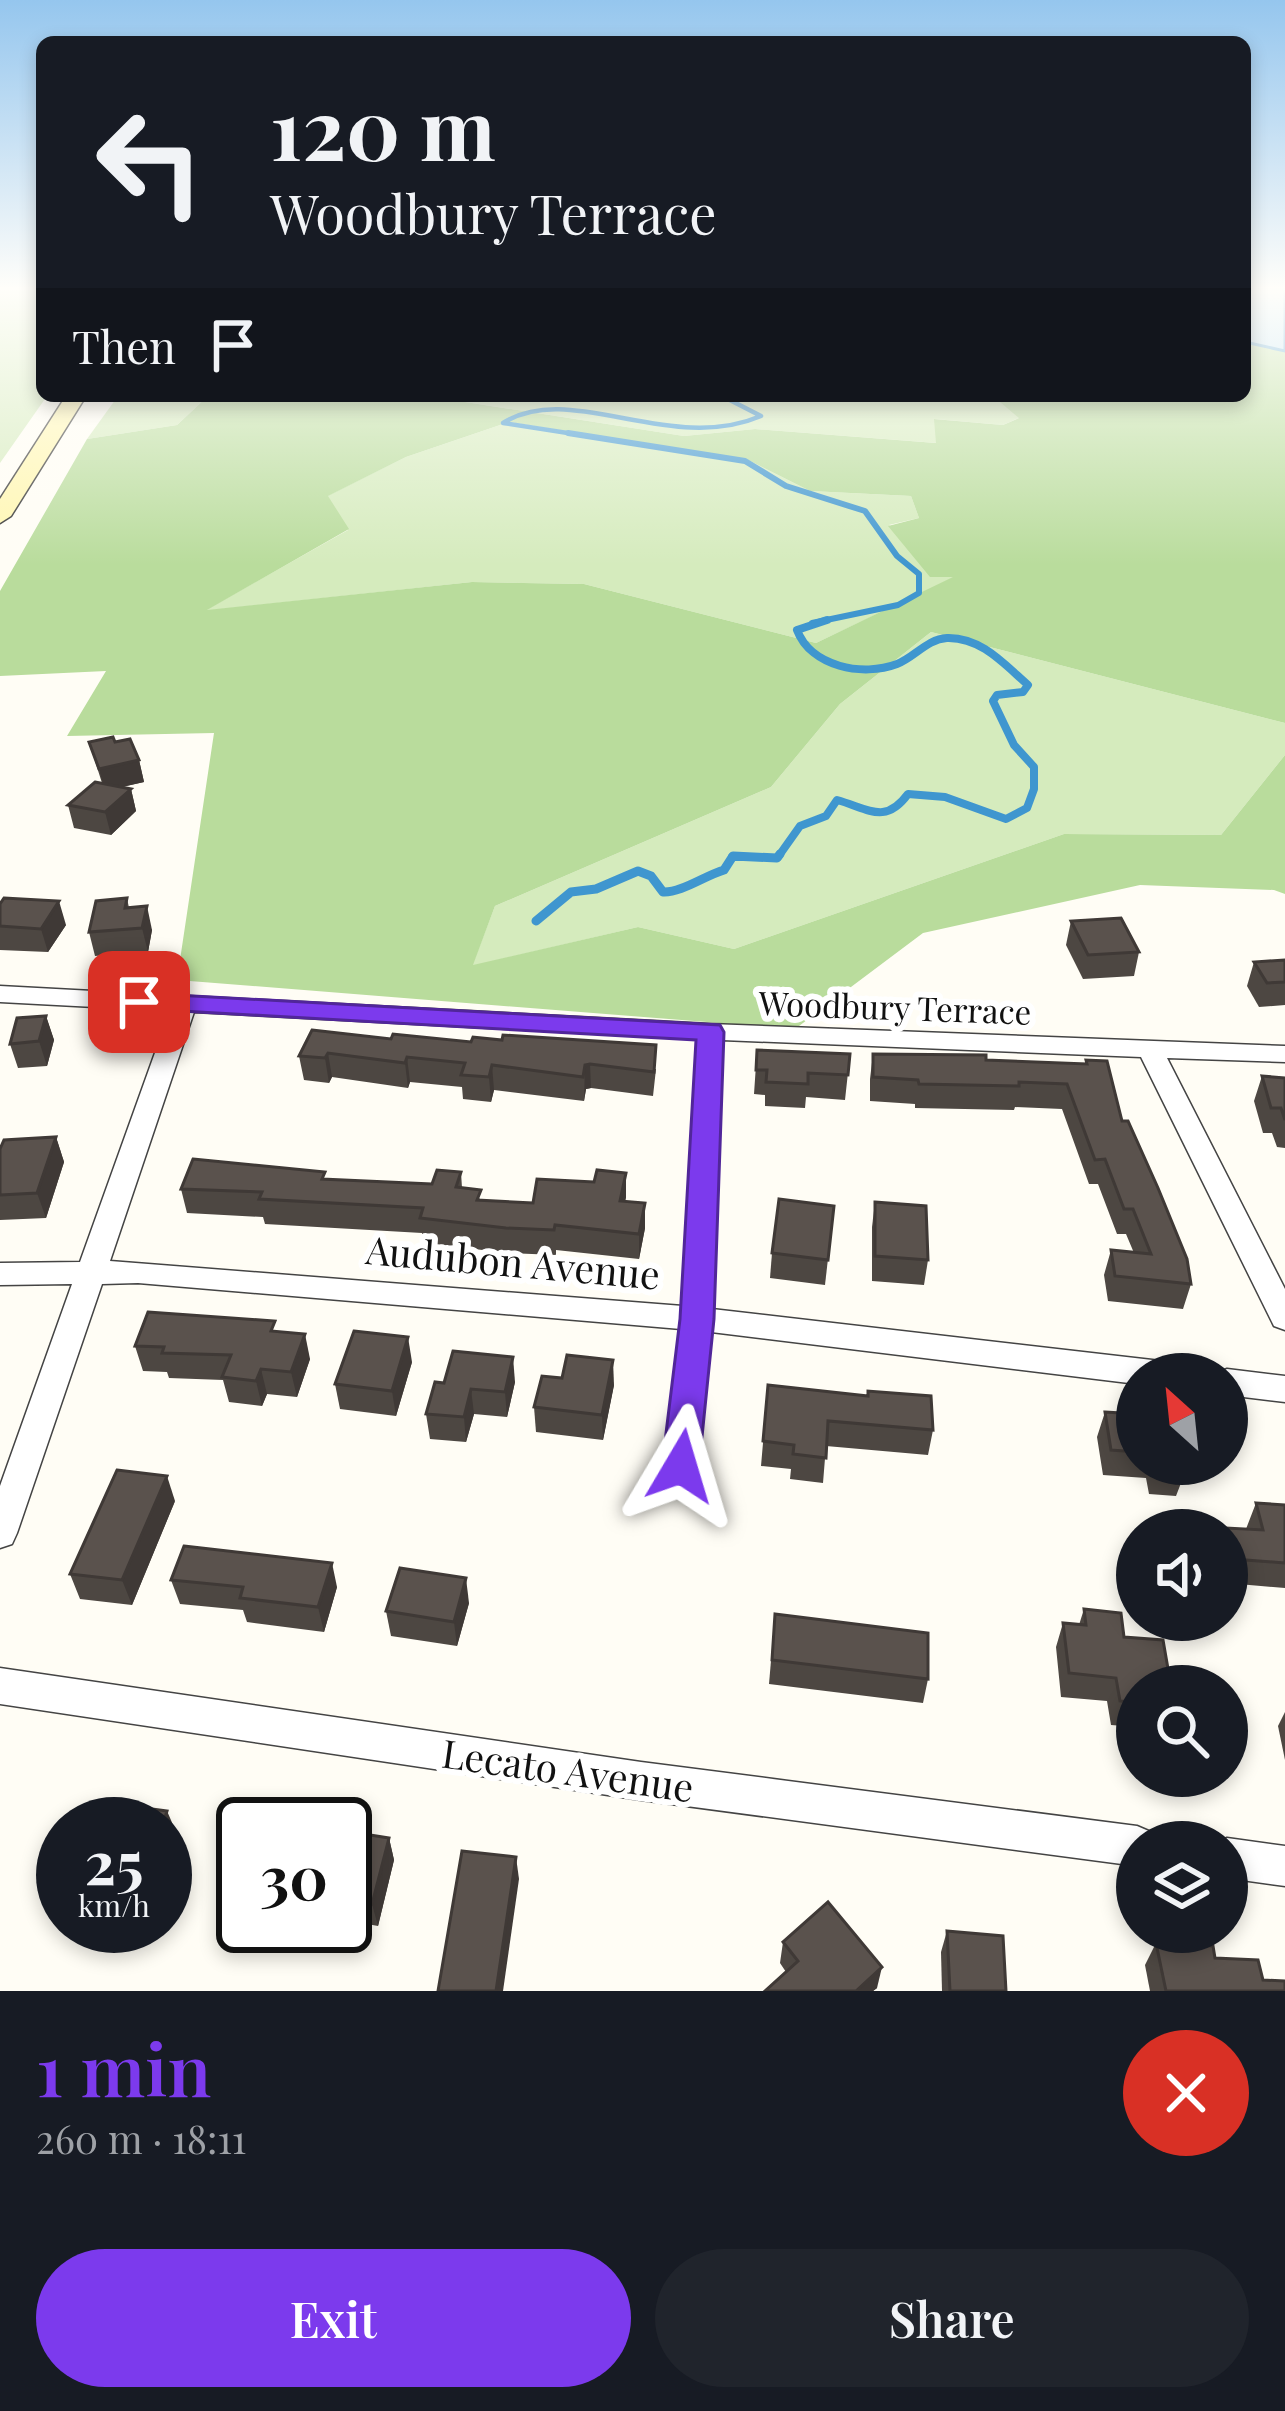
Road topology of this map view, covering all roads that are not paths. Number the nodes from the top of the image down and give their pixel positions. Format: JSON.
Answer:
{"nodes":[{"id":1,"x":72,"y":402,"type":"edge"},
{"id":2,"x":0,"y":516,"type":"edge"},
{"id":3,"x":0,"y":994,"type":"edge"},
{"id":4,"x":185,"y":1004,"type":"junction"},
{"id":5,"x":710,"y":1032,"type":"junction"},
{"id":6,"x":1150,"y":1048,"type":"junction"},
{"id":7,"x":1285,"y":1054,"type":"edge"},
{"id":8,"x":94,"y":1270,"type":"junction"},
{"id":9,"x":0,"y":1274,"type":"edge"},
{"id":10,"x":1285,"y":1318,"type":"edge"},
{"id":11,"x":697,"y":1319,"type":"junction"},
{"id":12,"x":1116,"y":1369,"type":"edge"},
{"id":13,"x":1248,"y":1385,"type":"edge"},
{"id":14,"x":1285,"y":1389,"type":"edge"},
{"id":15,"x":681,"y":1466,"type":"dead end"},
{"id":16,"x":0,"y":1533,"type":"edge"},
{"id":17,"x":0,"y":1686,"type":"edge"},
{"id":18,"x":1116,"y":1843,"type":"edge"},
{"id":19,"x":1248,"y":1861,"type":"edge"},
{"id":20,"x":1285,"y":1866,"type":"edge"}],
"edges":[{"from":1,"to":2,"type":"main road"},
{"from":3,"to":4,"type":"street","name":"Woodbury Terrace"},
{"from":4,"to":5,"type":"street","name":"Woodbury Terrace"},
{"from":4,"to":8,"type":"street"},
{"from":5,"to":6,"type":"street","name":"Woodbury Terrace"},
{"from":5,"to":11,"type":"street"},
{"from":6,"to":7,"type":"street","name":"Woodbury Terrace"},
{"from":6,"to":10,"type":"street"},
{"from":8,"to":9,"type":"street","name":"Audubon Avenue"},
{"from":8,"to":11,"type":"street","name":"Audubon Avenue"},
{"from":8,"to":16,"type":"street"},
{"from":11,"to":12,"type":"street","name":"Audubon Avenue"},
{"from":11,"to":15,"type":"street"},
{"from":13,"to":14,"type":"street"},
{"from":17,"to":18,"type":"street","name":"Lecato Avenue"},
{"from":19,"to":20,"type":"street"}]}
